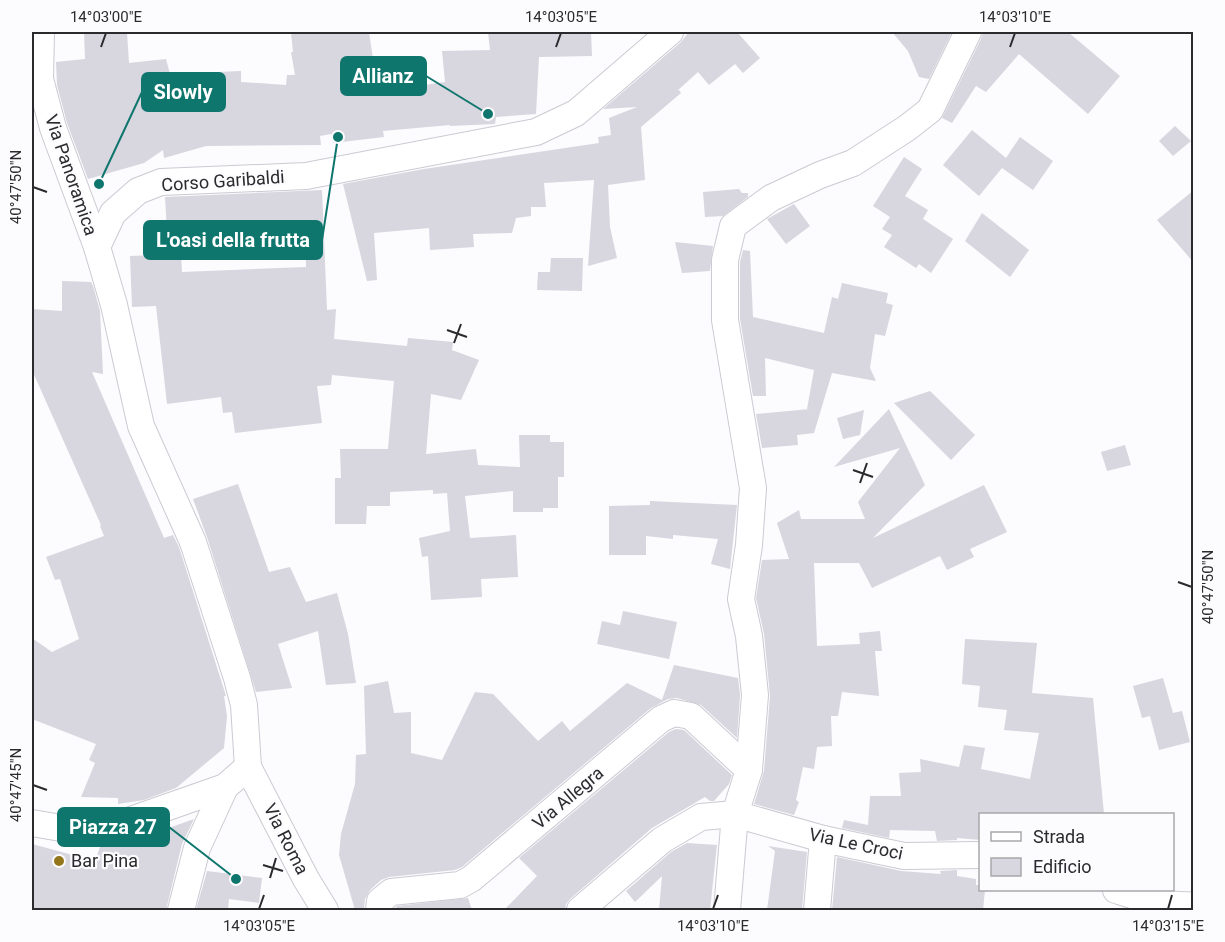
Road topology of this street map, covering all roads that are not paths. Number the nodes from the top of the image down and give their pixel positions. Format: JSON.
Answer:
{"nodes":[{"id":1,"x":41,"y":32,"type":"edge"},
{"id":2,"x":670,"y":32,"type":"edge"},
{"id":3,"x":968,"y":32,"type":"edge"},
{"id":4,"x":97,"y":247,"type":"junction"},
{"id":5,"x":248,"y":767,"type":"junction"},
{"id":6,"x":749,"y":770,"type":"junction"},
{"id":7,"x":225,"y":787,"type":"junction"},
{"id":8,"x":735,"y":814,"type":"junction"},
{"id":9,"x":32,"y":823,"type":"edge"},
{"id":10,"x":823,"y":839,"type":"junction"},
{"id":11,"x":979,"y":855,"type":"edge"},
{"id":12,"x":1118,"y":891,"type":"edge"},
{"id":13,"x":1146,"y":905,"type":"edge"},
{"id":14,"x":1194,"y":905,"type":"edge"},
{"id":15,"x":181,"y":910,"type":"edge"},
{"id":16,"x":325,"y":910,"type":"edge"},
{"id":17,"x":379,"y":910,"type":"edge"},
{"id":18,"x":580,"y":910,"type":"edge"},
{"id":19,"x":727,"y":910,"type":"edge"},
{"id":20,"x":816,"y":910,"type":"edge"}],
"edges":[{"from":1,"to":4,"type":"street","name":"Via Panoramica"},
{"from":2,"to":4,"type":"street","name":"Corso Garibaldi"},
{"from":3,"to":6,"type":"street"},
{"from":4,"to":5,"type":"street"},
{"from":5,"to":7,"type":"street"},
{"from":5,"to":16,"type":"street","name":"Via Roma"},
{"from":6,"to":8,"type":"street"},
{"from":6,"to":17,"type":"street","name":"Via Allegra"},
{"from":7,"to":9,"type":"street"},
{"from":7,"to":15,"type":"street"},
{"from":8,"to":10,"type":"street","name":"Via Le Croci"},
{"from":8,"to":18,"type":"street"},
{"from":8,"to":19,"type":"street"},
{"from":10,"to":11,"type":"street","name":"Via Le Croci"},
{"from":10,"to":20,"type":"street"},
{"from":12,"to":13,"type":"street"},
{"from":13,"to":14,"type":"street"}]}
